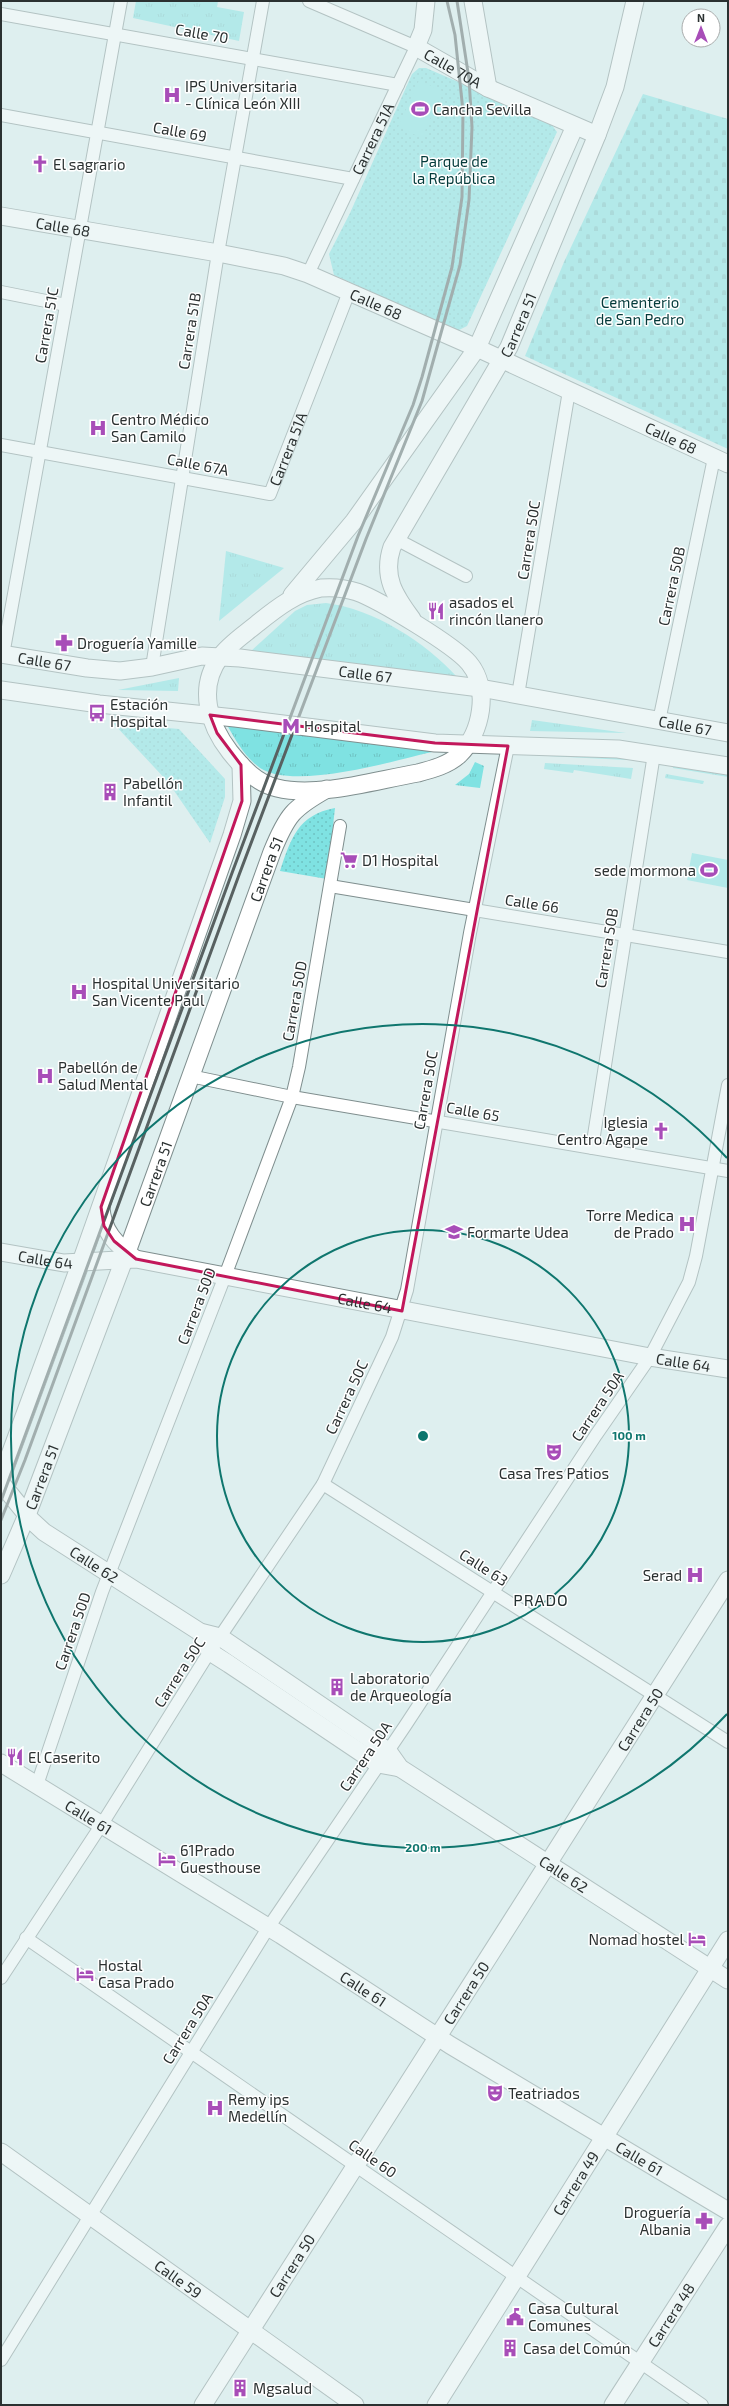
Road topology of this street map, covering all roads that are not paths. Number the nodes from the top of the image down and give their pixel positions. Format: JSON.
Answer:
{"nodes":[{"id":1,"x":121,"y":1,"type":"edge"},
{"id":2,"x":263,"y":1,"type":"edge"},
{"id":3,"x":309,"y":1,"type":"edge"},
{"id":4,"x":426,"y":1,"type":"edge"},
{"id":5,"x":473,"y":1,"type":"edge"},
{"id":6,"x":635,"y":1,"type":"edge"},
{"id":7,"x":1,"y":14,"type":"edge"},
{"id":8,"x":115,"y":34,"type":"junction"},
{"id":9,"x":416,"y":47,"type":"junction"},
{"id":10,"x":252,"y":58,"type":"junction"},
{"id":11,"x":398,"y":85,"type":"junction"},
{"id":12,"x":488,"y":88,"type":"junction"},
{"id":13,"x":1,"y":115,"type":"edge"},
{"id":14,"x":575,"y":126,"type":"junction"},
{"id":15,"x":97,"y":133,"type":"junction"},
{"id":16,"x":597,"y":135,"type":"junction"},
{"id":17,"x":234,"y":158,"type":"junction"},
{"id":18,"x":353,"y":179,"type":"junction"},
{"id":19,"x":1,"y":216,"type":"edge"},
{"id":20,"x":80,"y":229,"type":"junction"},
{"id":21,"x":218,"y":254,"type":"junction"},
{"id":22,"x":308,"y":274,"type":"junction"},
{"id":23,"x":1,"y":292,"type":"edge"},
{"id":24,"x":349,"y":292,"type":"junction"},
{"id":25,"x":66,"y":305,"type":"junction"},
{"id":26,"x":477,"y":348,"type":"junction"},
{"id":27,"x":502,"y":360,"type":"junction"},
{"id":28,"x":569,"y":390,"type":"junction"},
{"id":29,"x":1,"y":445,"type":"edge"},
{"id":30,"x":40,"y":452,"type":"junction"},
{"id":31,"x":721,"y":461,"type":"edge"},
{"id":32,"x":182,"y":477,"type":"junction"},
{"id":33,"x":270,"y":494,"type":"joint"},
{"id":34,"x":396,"y":539,"type":"junction"},
{"id":35,"x":466,"y":576,"type":"dead end"},
{"id":36,"x":284,"y":602,"type":"junction"},
{"id":37,"x":417,"y":627,"type":"junction"},
{"id":38,"x":2,"y":654,"type":"edge"},
{"id":39,"x":220,"y":656,"type":"junction"},
{"id":40,"x":152,"y":667,"type":"junction"},
{"id":41,"x":480,"y":688,"type":"junction"},
{"id":42,"x":1,"y":690,"type":"edge"},
{"id":43,"x":518,"y":695,"type":"junction"},
{"id":44,"x":210,"y":715,"type":"junction"},
{"id":45,"x":659,"y":721,"type":"junction"},
{"id":46,"x":728,"y":733,"type":"edge"},
{"id":47,"x":468,"y":745,"type":"junction"},
{"id":48,"x":508,"y":746,"type":"junction"},
{"id":49,"x":654,"y":754,"type":"junction"},
{"id":50,"x":241,"y":765,"type":"junction"},
{"id":51,"x":728,"y":766,"type":"edge"},
{"id":52,"x":328,"y":789,"type":"junction"},
{"id":53,"x":340,"y":826,"type":"dead end"},
{"id":54,"x":330,"y":886,"type":"junction"},
{"id":55,"x":475,"y":910,"type":"junction"},
{"id":56,"x":625,"y":935,"type":"junction"},
{"id":57,"x":728,"y":952,"type":"edge"},
{"id":58,"x":190,"y":1076,"type":"junction"},
{"id":59,"x":728,"y":1085,"type":"edge"},
{"id":60,"x":292,"y":1096,"type":"junction"},
{"id":61,"x":436,"y":1121,"type":"junction"},
{"id":62,"x":592,"y":1148,"type":"junction"},
{"id":63,"x":712,"y":1169,"type":"junction"},
{"id":64,"x":728,"y":1171,"type":"edge"},
{"id":65,"x":101,"y":1207,"type":"junction"},
{"id":66,"x":1,"y":1252,"type":"edge"},
{"id":67,"x":129,"y":1257,"type":"junction"},
{"id":68,"x":81,"y":1262,"type":"junction"},
{"id":69,"x":225,"y":1276,"type":"junction"},
{"id":70,"x":402,"y":1311,"type":"junction"},
{"id":71,"x":650,"y":1357,"type":"junction"},
{"id":72,"x":728,"y":1369,"type":"edge"},
{"id":73,"x":1,"y":1479,"type":"edge"},
{"id":74,"x":1,"y":1483,"type":"edge"},
{"id":75,"x":323,"y":1484,"type":"junction"},
{"id":76,"x":27,"y":1515,"type":"junction"},
{"id":77,"x":109,"y":1574,"type":"junction"},
{"id":78,"x":1,"y":1575,"type":"edge"},
{"id":79,"x":728,"y":1580,"type":"edge"},
{"id":80,"x":493,"y":1592,"type":"junction"},
{"id":81,"x":200,"y":1632,"type":"junction"},
{"id":82,"x":220,"y":1637,"type":"junction"},
{"id":83,"x":210,"y":1652,"type":"junction"},
{"id":84,"x":655,"y":1696,"type":"junction"},
{"id":85,"x":728,"y":1742,"type":"edge"},
{"id":86,"x":388,"y":1750,"type":"junction"},
{"id":87,"x":1,"y":1763,"type":"edge"},
{"id":88,"x":378,"y":1764,"type":"junction"},
{"id":89,"x":400,"y":1768,"type":"junction"},
{"id":90,"x":37,"y":1785,"type":"junction"},
{"id":91,"x":102,"y":1824,"type":"junction"},
{"id":92,"x":549,"y":1864,"type":"junction"},
{"id":93,"x":268,"y":1928,"type":"junction"},
{"id":94,"x":26,"y":1938,"type":"junction"},
{"id":95,"x":728,"y":1940,"type":"edge"},
{"id":96,"x":711,"y":1968,"type":"junction"},
{"id":97,"x":1,"y":1978,"type":"edge"},
{"id":98,"x":728,"y":1980,"type":"edge"},
{"id":99,"x":436,"y":2036,"type":"junction"},
{"id":100,"x":192,"y":2052,"type":"junction"},
{"id":101,"x":605,"y":2136,"type":"junction"},
{"id":102,"x":1,"y":2152,"type":"edge"},
{"id":103,"x":355,"y":2165,"type":"junction"},
{"id":104,"x":728,"y":2211,"type":"edge"},
{"id":105,"x":90,"y":2216,"type":"junction"},
{"id":106,"x":728,"y":2226,"type":"edge"},
{"id":107,"x":517,"y":2277,"type":"junction"},
{"id":108,"x":251,"y":2330,"type":"junction"},
{"id":109,"x":1,"y":2360,"type":"edge"},
{"id":110,"x":641,"y":2363,"type":"junction"},
{"id":111,"x":203,"y":2405,"type":"edge"},
{"id":112,"x":355,"y":2405,"type":"edge"},
{"id":113,"x":436,"y":2405,"type":"edge"},
{"id":114,"x":613,"y":2405,"type":"edge"},
{"id":115,"x":702,"y":2405,"type":"edge"}],
"edges":[{"from":1,"to":8,"type":"street","name":"Carrera 51C"},
{"from":2,"to":10,"type":"street","name":"Carrera 51B"},
{"from":3,"to":9,"type":"street","name":"Calle 70A"},
{"from":4,"to":9,"type":"main road","name":"Carrera 51A"},
{"from":5,"to":12,"type":"main road"},
{"from":6,"to":16,"type":"main road","name":"Carrera 51"},
{"from":7,"to":8,"type":"street","name":"Calle 70"},
{"from":8,"to":10,"type":"street","name":"Calle 70"},
{"from":8,"to":15,"type":"street","name":"Carrera 51C"},
{"from":9,"to":11,"type":"street","name":"Carrera 51A"},
{"from":9,"to":12,"type":"main road","name":"Calle 70A"},
{"from":10,"to":11,"type":"street","name":"Calle 70"},
{"from":10,"to":17,"type":"street","name":"Carrera 51B"},
{"from":11,"to":18,"type":"street","name":"Carrera 51A"},
{"from":12,"to":14,"type":"main road","name":"Calle 70A"},
{"from":13,"to":15,"type":"street","name":"Calle 69"},
{"from":14,"to":16,"type":"main road","name":"Calle 70A"},
{"from":14,"to":26,"type":"main road","name":"Carrera 51"},
{"from":15,"to":17,"type":"street","name":"Calle 69"},
{"from":15,"to":20,"type":"street","name":"Carrera 51C"},
{"from":16,"to":27,"type":"main road","name":"Carrera 51"},
{"from":17,"to":18,"type":"street","name":"Calle 69"},
{"from":17,"to":21,"type":"street","name":"Carrera 51B"},
{"from":18,"to":22,"type":"street","name":"Carrera 51A"},
{"from":19,"to":20,"type":"main road","name":"Calle 68"},
{"from":20,"to":21,"type":"main road","name":"Calle 68"},
{"from":20,"to":25,"type":"street","name":"Carrera 51C"},
{"from":21,"to":22,"type":"main road","name":"Calle 68"},
{"from":21,"to":32,"type":"street","name":"Carrera 51B"},
{"from":22,"to":24,"type":"main road","name":"Calle 68"},
{"from":23,"to":25,"type":"street"},
{"from":24,"to":26,"type":"main road","name":"Calle 68"},
{"from":24,"to":33,"type":"street","name":"Carrera 51A"},
{"from":25,"to":30,"type":"street","name":"Carrera 51C"},
{"from":26,"to":27,"type":"main road","name":"Calle 68"},
{"from":26,"to":36,"type":"main road","name":"Carrera 51"},
{"from":27,"to":28,"type":"main road","name":"Calle 68"},
{"from":27,"to":34,"type":"main road","name":"Carrera 51"},
{"from":28,"to":31,"type":"main road","name":"Calle 68"},
{"from":28,"to":43,"type":"street","name":"Carrera 50C"},
{"from":29,"to":30,"type":"street","name":"Calle 67A"},
{"from":30,"to":32,"type":"street","name":"Calle 67A"},
{"from":30,"to":38,"type":"street","name":"Carrera 51C"},
{"from":31,"to":45,"type":"street","name":"Carrera 50B"},
{"from":32,"to":33,"type":"street","name":"Calle 67A"},
{"from":32,"to":40,"type":"street","name":"Carrera 51B"},
{"from":34,"to":35,"type":"street"},
{"from":34,"to":37,"type":"main road","name":"Carrera 51"},
{"from":36,"to":37,"type":"main road"},
{"from":36,"to":39,"type":"main road"},
{"from":37,"to":41,"type":"main road"},
{"from":38,"to":40,"type":"main road","name":"Calle 67"},
{"from":39,"to":40,"type":"main road","name":"Calle 67"},
{"from":39,"to":41,"type":"main road","name":"Calle 67"},
{"from":39,"to":44,"type":"main road"},
{"from":41,"to":43,"type":"main road","name":"Calle 67"},
{"from":41,"to":47,"type":"main road"},
{"from":42,"to":44,"type":"main road"},
{"from":43,"to":45,"type":"main road","name":"Calle 67"},
{"from":44,"to":47,"type":"main road"},
{"from":44,"to":50,"type":"main road"},
{"from":45,"to":46,"type":"main road","name":"Calle 67"},
{"from":47,"to":48,"type":"main road"},
{"from":47,"to":52,"type":"main road"},
{"from":48,"to":49,"type":"main road"},
{"from":48,"to":55,"type":"street","name":"Carrera 50C"},
{"from":49,"to":51,"type":"main road"},
{"from":49,"to":56,"type":"street","name":"Carrera 50B"},
{"from":50,"to":52,"type":"main road"},
{"from":50,"to":65,"type":"main road"},
{"from":52,"to":58,"type":"main road","name":"Carrera 51"},
{"from":53,"to":54,"type":"street","name":"Carrera 50D"},
{"from":54,"to":55,"type":"street","name":"Calle 66"},
{"from":54,"to":60,"type":"street","name":"Carrera 50D"},
{"from":55,"to":56,"type":"street","name":"Calle 66"},
{"from":55,"to":61,"type":"street","name":"Carrera 50C"},
{"from":56,"to":57,"type":"street","name":"Calle 66"},
{"from":56,"to":62,"type":"street","name":"Carrera 50B"},
{"from":58,"to":60,"type":"street","name":"Calle 65"},
{"from":58,"to":67,"type":"main road","name":"Carrera 51"},
{"from":59,"to":63,"type":"street","name":"Carrera 50A"},
{"from":60,"to":61,"type":"street","name":"Calle 65"},
{"from":60,"to":69,"type":"street","name":"Carrera 50D"},
{"from":61,"to":62,"type":"street","name":"Calle 65"},
{"from":61,"to":70,"type":"street","name":"Carrera 50C"},
{"from":62,"to":63,"type":"street","name":"Calle 65"},
{"from":63,"to":64,"type":"street","name":"Calle 65"},
{"from":63,"to":71,"type":"street","name":"Carrera 50A"},
{"from":65,"to":67,"type":"main road"},
{"from":65,"to":68,"type":"main road"},
{"from":66,"to":68,"type":"main road","name":"Calle 64"},
{"from":67,"to":68,"type":"main road","name":"Calle 64"},
{"from":67,"to":69,"type":"main road","name":"Calle 64"},
{"from":67,"to":76,"type":"main road","name":"Carrera 51"},
{"from":68,"to":73,"type":"main road"},
{"from":69,"to":70,"type":"main road","name":"Calle 64"},
{"from":69,"to":77,"type":"street","name":"Carrera 50D"},
{"from":70,"to":71,"type":"main road","name":"Calle 64"},
{"from":70,"to":75,"type":"street","name":"Carrera 50C"},
{"from":71,"to":72,"type":"main road","name":"Calle 64"},
{"from":71,"to":80,"type":"street","name":"Carrera 50A"},
{"from":74,"to":76,"type":"main road","name":"Calle 62"},
{"from":75,"to":80,"type":"street","name":"Calle 63"},
{"from":75,"to":82,"type":"street","name":"Carrera 50C"},
{"from":76,"to":77,"type":"main road","name":"Calle 62"},
{"from":76,"to":78,"type":"main road","name":"Carrera 51"},
{"from":77,"to":81,"type":"main road","name":"Calle 62"},
{"from":77,"to":90,"type":"street","name":"Carrera 50D"},
{"from":79,"to":84,"type":"main road","name":"Carrera 50"},
{"from":80,"to":84,"type":"street","name":"Calle 63"},
{"from":80,"to":86,"type":"street","name":"Carrera 50A"},
{"from":81,"to":82,"type":"main road","name":"Calle 62"},
{"from":81,"to":83,"type":"main road","name":"Calle 62"},
{"from":82,"to":83,"type":"street","name":"Carrera 50C"},
{"from":82,"to":86,"type":"main road","name":"Calle 62"},
{"from":83,"to":88,"type":"main road","name":"Calle 62"},
{"from":83,"to":91,"type":"street","name":"Carrera 50C"},
{"from":84,"to":85,"type":"street","name":"Calle 63"},
{"from":84,"to":92,"type":"main road","name":"Carrera 50"},
{"from":86,"to":88,"type":"street","name":"Carrera 50A"},
{"from":86,"to":89,"type":"main road","name":"Calle 62"},
{"from":87,"to":90,"type":"main road","name":"Calle 61"},
{"from":88,"to":89,"type":"main road","name":"Calle 62"},
{"from":88,"to":93,"type":"street","name":"Carrera 50A"},
{"from":89,"to":92,"type":"main road","name":"Calle 62"},
{"from":90,"to":91,"type":"main road","name":"Calle 61"},
{"from":91,"to":93,"type":"main road","name":"Calle 61"},
{"from":91,"to":94,"type":"street","name":"Carrera 50C"},
{"from":92,"to":96,"type":"main road","name":"Calle 62"},
{"from":92,"to":99,"type":"main road","name":"Carrera 50"},
{"from":93,"to":99,"type":"main road","name":"Calle 61"},
{"from":93,"to":100,"type":"street","name":"Carrera 50A"},
{"from":94,"to":97,"type":"street","name":"Carrera 50C"},
{"from":94,"to":100,"type":"street","name":"Calle 60"},
{"from":95,"to":96,"type":"main road","name":"Carrera 49"},
{"from":96,"to":98,"type":"main road","name":"Calle 62"},
{"from":96,"to":101,"type":"main road","name":"Carrera 49"},
{"from":99,"to":101,"type":"main road","name":"Calle 61"},
{"from":99,"to":103,"type":"main road","name":"Carrera 50"},
{"from":100,"to":103,"type":"street","name":"Calle 60"},
{"from":100,"to":105,"type":"street","name":"Carrera 50A"},
{"from":101,"to":104,"type":"main road","name":"Calle 61"},
{"from":101,"to":107,"type":"main road","name":"Carrera 49"},
{"from":102,"to":105,"type":"main road","name":"Calle 59"},
{"from":103,"to":107,"type":"street","name":"Calle 60"},
{"from":103,"to":108,"type":"main road","name":"Carrera 50"},
{"from":105,"to":108,"type":"main road","name":"Calle 59"},
{"from":105,"to":109,"type":"street","name":"Carrera 50A"},
{"from":106,"to":110,"type":"main road","name":"Carrera 48"},
{"from":107,"to":110,"type":"street","name":"Calle 60"},
{"from":107,"to":113,"type":"main road","name":"Carrera 49"},
{"from":108,"to":111,"type":"main road","name":"Carrera 50"},
{"from":108,"to":112,"type":"main road","name":"Calle 59"},
{"from":110,"to":114,"type":"main road","name":"Carrera 48"},
{"from":110,"to":115,"type":"street","name":"Calle 60"}]}
